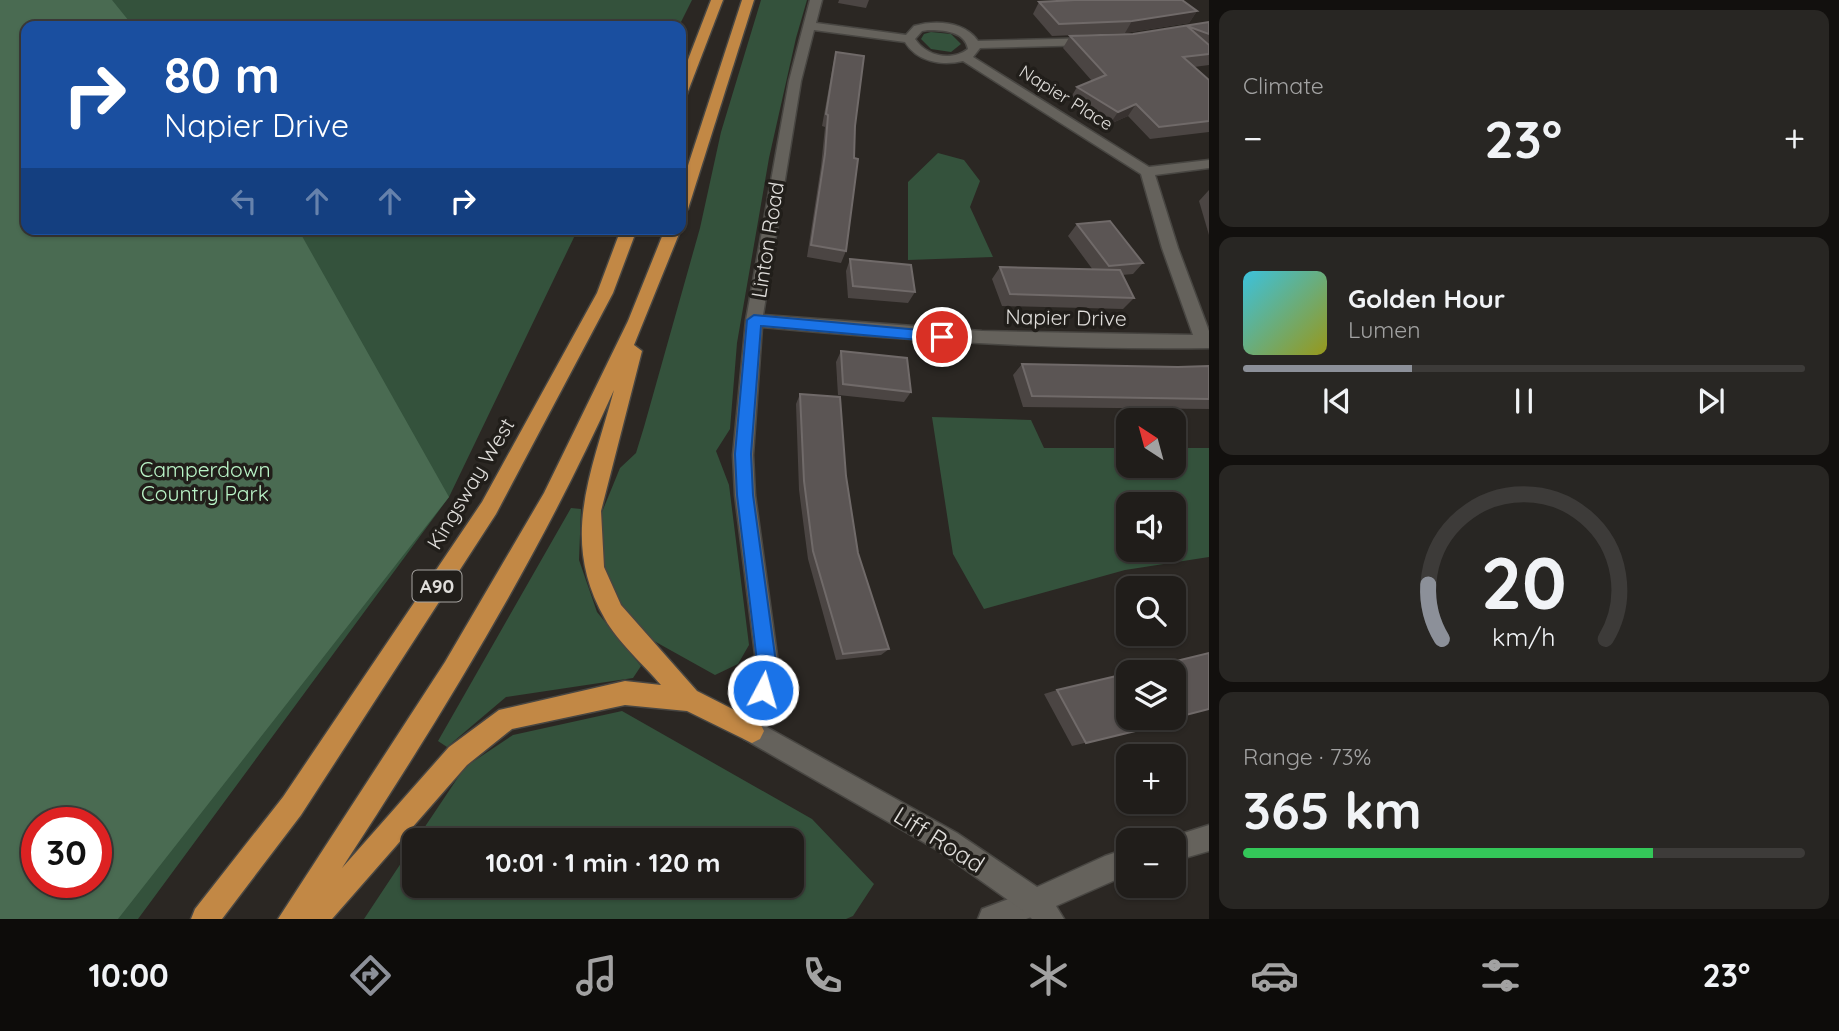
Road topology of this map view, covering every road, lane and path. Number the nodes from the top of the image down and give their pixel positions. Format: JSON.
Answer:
{"nodes":[{"id":1,"x":717,"y":0,"type":"edge"},
{"id":2,"x":748,"y":0,"type":"edge"},
{"id":3,"x":816,"y":0,"type":"edge"},
{"id":4,"x":809,"y":26,"type":"junction"},
{"id":5,"x":909,"y":39,"type":"junction"},
{"id":6,"x":1112,"y":41,"type":"edge"},
{"id":7,"x":970,"y":51,"type":"junction"},
{"id":8,"x":686,"y":81,"type":"edge"},
{"id":9,"x":1209,"y":164,"type":"edge"},
{"id":10,"x":1147,"y":172,"type":"junction"},
{"id":11,"x":686,"y":193,"type":"edge"},
{"id":12,"x":627,"y":235,"type":"edge"},
{"id":13,"x":671,"y":235,"type":"edge"},
{"id":14,"x":647,"y":300,"type":"junction"},
{"id":15,"x":754,"y":320,"type":"junction"},
{"id":16,"x":1207,"y":341,"type":"edge"},
{"id":17,"x":690,"y":699,"type":"junction"},
{"id":18,"x":752,"y":731,"type":"junction"},
{"id":19,"x":1209,"y":838,"type":"edge"},
{"id":20,"x":1186,"y":845,"type":"edge"},
{"id":21,"x":1116,"y":867,"type":"edge"},
{"id":22,"x":1042,"y":910,"type":"edge"},
{"id":23,"x":205,"y":919,"type":"edge"},
{"id":24,"x":292,"y":919,"type":"edge"},
{"id":25,"x":314,"y":919,"type":"edge"},
{"id":26,"x":992,"y":919,"type":"edge"}],
"edges":[{"from":1,"to":8,"type":"highway"},
{"from":2,"to":11,"type":"highway"},
{"from":3,"to":4,"type":"street","name":"Linton Road"},
{"from":4,"to":5,"type":"street"},
{"from":4,"to":15,"type":"street","name":"Linton Road"},
{"from":5,"to":7,"type":"street"},
{"from":5,"to":7,"type":"street","name":"Napier Place"},
{"from":6,"to":7,"type":"street"},
{"from":7,"to":10,"type":"street","name":"Napier Place"},
{"from":9,"to":10,"type":"street"},
{"from":10,"to":16,"type":"street"},
{"from":12,"to":23,"type":"highway","name":"Kingsway West","number":"A90"},
{"from":13,"to":14,"type":"highway","number":"A90"},
{"from":14,"to":17,"type":"highway"},
{"from":14,"to":24,"type":"highway","number":"A90"},
{"from":15,"to":16,"type":"street","name":"Napier Drive"},
{"from":15,"to":18,"type":"street","name":"Linton Road"},
{"from":17,"to":18,"type":"highway"},
{"from":17,"to":25,"type":"highway"},
{"from":18,"to":22,"type":"street","name":"Liff Road"},
{"from":19,"to":20,"type":"street"},
{"from":21,"to":22,"type":"street"},
{"from":22,"to":26,"type":"street"}]}
